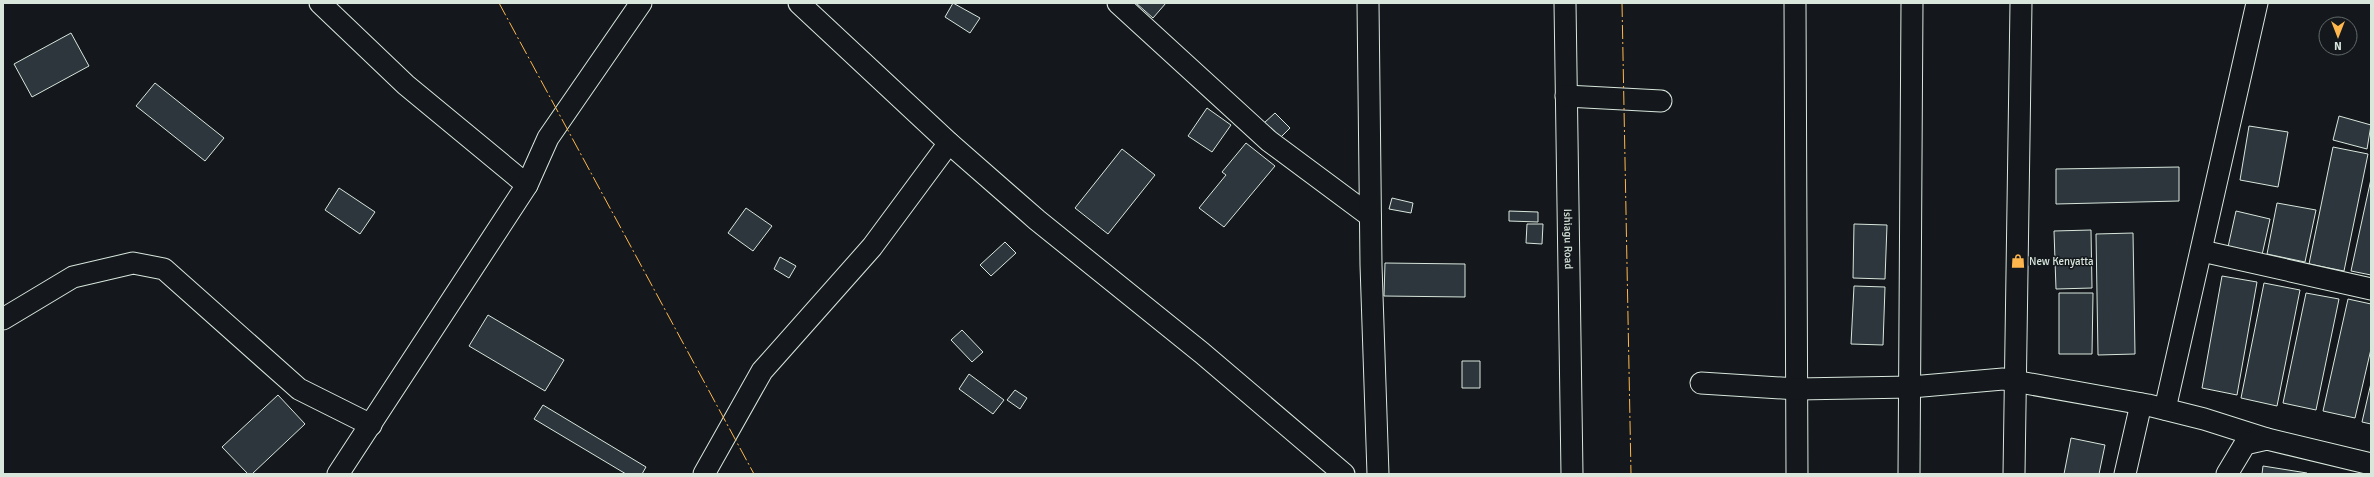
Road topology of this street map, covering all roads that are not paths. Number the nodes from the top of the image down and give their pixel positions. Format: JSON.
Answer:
{"nodes":[{"id":1,"x":320,"y":3,"type":"edge"},
{"id":2,"x":641,"y":3,"type":"edge"},
{"id":3,"x":799,"y":3,"type":"edge"},
{"id":4,"x":1118,"y":3,"type":"edge"},
{"id":5,"x":1368,"y":3,"type":"edge"},
{"id":6,"x":1565,"y":3,"type":"edge"},
{"id":7,"x":1796,"y":3,"type":"edge"},
{"id":8,"x":1912,"y":3,"type":"edge"},
{"id":9,"x":2021,"y":3,"type":"edge"},
{"id":10,"x":2257,"y":3,"type":"edge"},
{"id":11,"x":1566,"y":96,"type":"junction"},
{"id":12,"x":1661,"y":101,"type":"dead end"},
{"id":13,"x":949,"y":143,"type":"junction"},
{"id":14,"x":527,"y":185,"type":"junction"},
{"id":15,"x":1370,"y":216,"type":"junction"},
{"id":16,"x":2202,"y":252,"type":"junction"},
{"id":17,"x":2371,"y":289,"type":"edge"},
{"id":18,"x":3,"y":319,"type":"edge"},
{"id":19,"x":2015,"y":381,"type":"junction"},
{"id":20,"x":1701,"y":383,"type":"dead end"},
{"id":21,"x":1911,"y":387,"type":"junction"},
{"id":22,"x":1798,"y":389,"type":"junction"},
{"id":23,"x":2141,"y":404,"type":"junction"},
{"id":24,"x":2165,"y":409,"type":"junction"},
{"id":25,"x":371,"y":425,"type":"junction"},
{"id":26,"x":2267,"y":439,"type":"junction"},
{"id":27,"x":2371,"y":464,"type":"edge"},
{"id":28,"x":2338,"y":466,"type":"edge"},
{"id":29,"x":338,"y":474,"type":"edge"},
{"id":30,"x":704,"y":474,"type":"edge"},
{"id":31,"x":1344,"y":474,"type":"edge"},
{"id":32,"x":1378,"y":474,"type":"edge"},
{"id":33,"x":1572,"y":474,"type":"edge"},
{"id":34,"x":1797,"y":474,"type":"edge"},
{"id":35,"x":1909,"y":474,"type":"edge"},
{"id":36,"x":2014,"y":474,"type":"edge"},
{"id":37,"x":2125,"y":474,"type":"edge"},
{"id":38,"x":2227,"y":474,"type":"edge"}],
"edges":[{"from":1,"to":14,"type":"street"},
{"from":2,"to":14,"type":"street"},
{"from":3,"to":13,"type":"street"},
{"from":4,"to":15,"type":"street"},
{"from":5,"to":15,"type":"street"},
{"from":6,"to":11,"type":"street","name":"Ishiagu Road"},
{"from":7,"to":22,"type":"street"},
{"from":8,"to":21,"type":"street"},
{"from":9,"to":19,"type":"street"},
{"from":10,"to":16,"type":"street"},
{"from":11,"to":12,"type":"street"},
{"from":11,"to":33,"type":"street","name":"Ishiagu Road"},
{"from":13,"to":30,"type":"street"},
{"from":13,"to":31,"type":"street"},
{"from":14,"to":25,"type":"street"},
{"from":15,"to":32,"type":"street"},
{"from":16,"to":17,"type":"street"},
{"from":16,"to":24,"type":"street"},
{"from":18,"to":25,"type":"street"},
{"from":19,"to":21,"type":"street"},
{"from":19,"to":23,"type":"street"},
{"from":19,"to":36,"type":"street"},
{"from":20,"to":22,"type":"street"},
{"from":21,"to":22,"type":"street"},
{"from":21,"to":35,"type":"street"},
{"from":22,"to":34,"type":"street"},
{"from":23,"to":24,"type":"street"},
{"from":23,"to":37,"type":"street"},
{"from":24,"to":26,"type":"street"},
{"from":25,"to":29,"type":"street"},
{"from":26,"to":28,"type":"street"},
{"from":26,"to":38,"type":"street"},
{"from":27,"to":28,"type":"street"}]}
